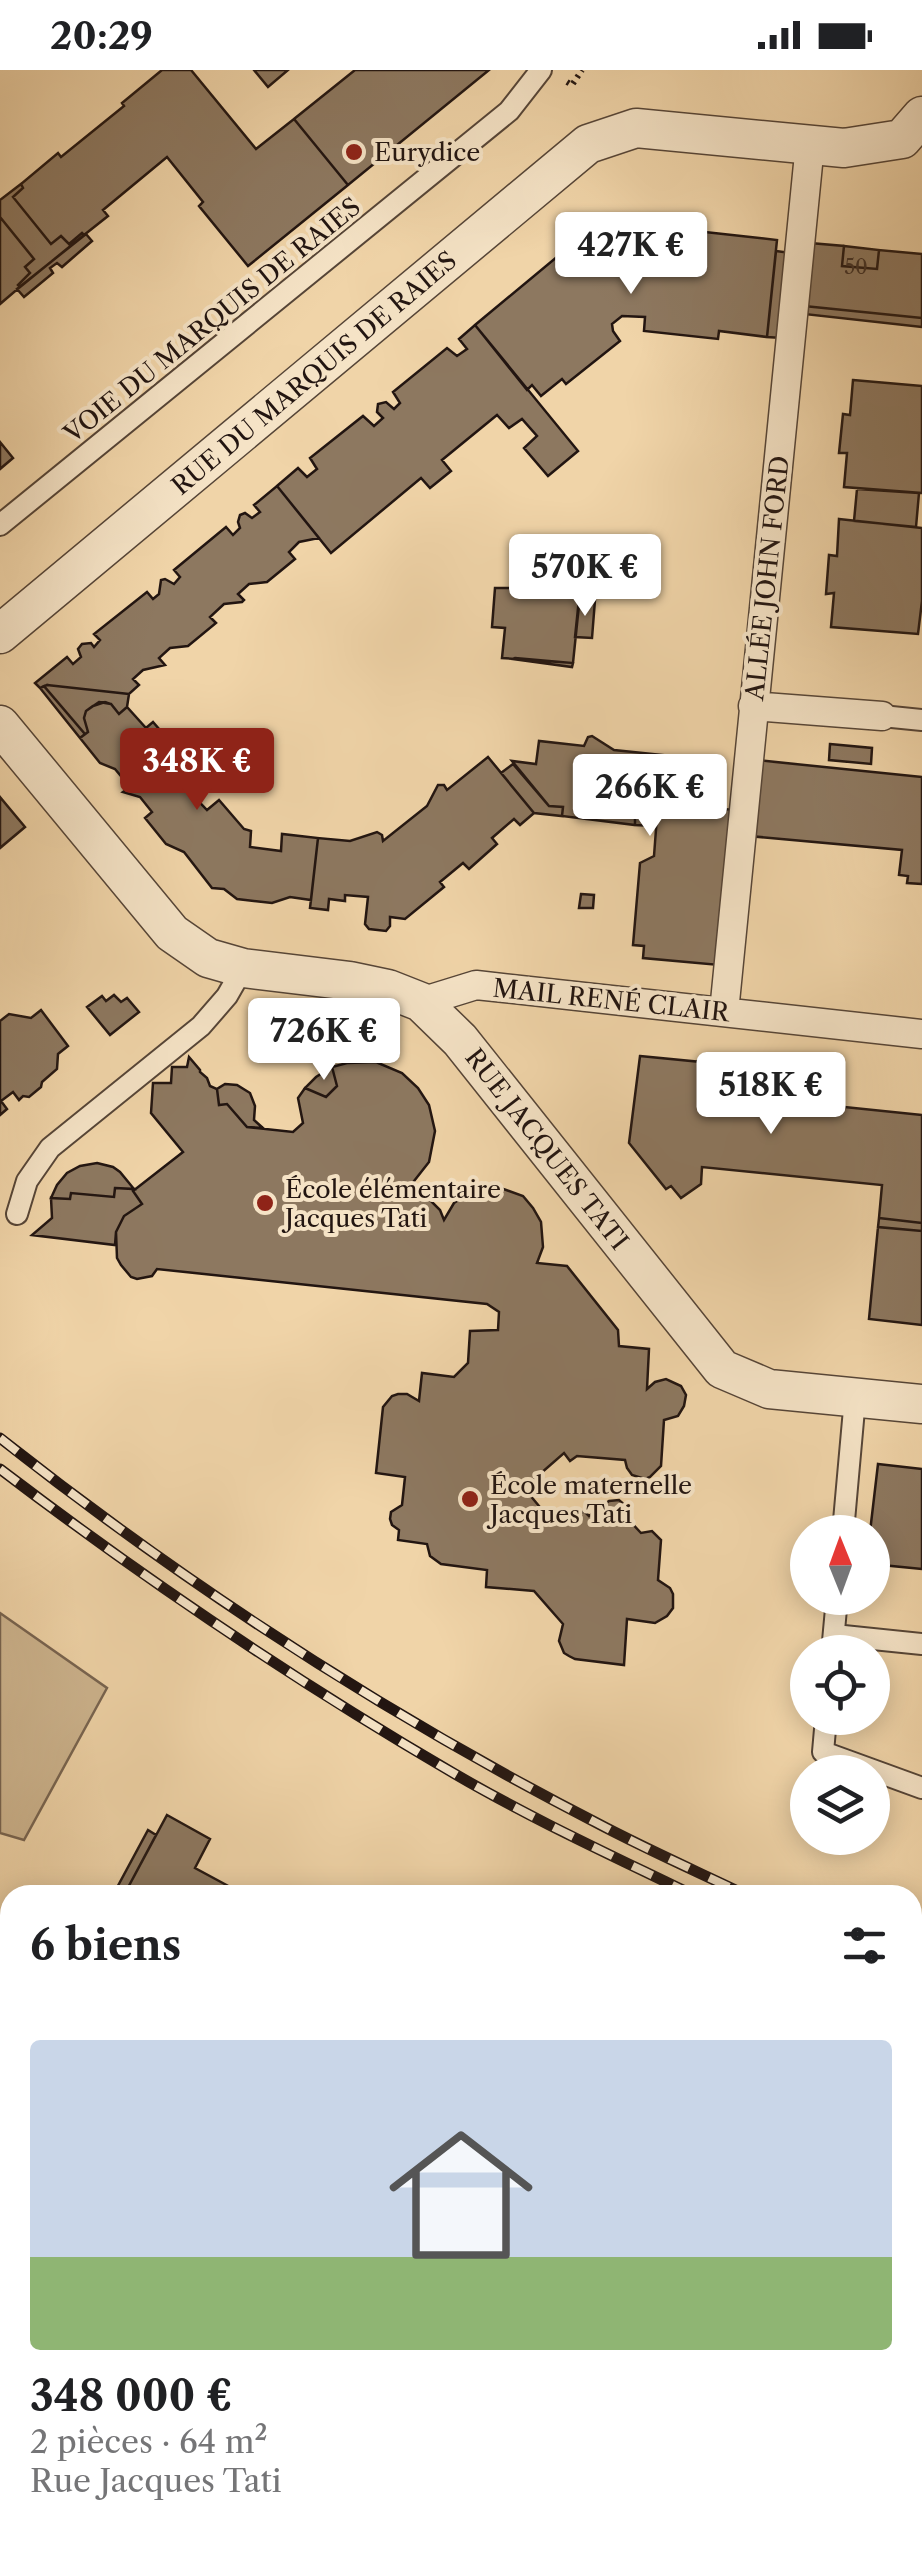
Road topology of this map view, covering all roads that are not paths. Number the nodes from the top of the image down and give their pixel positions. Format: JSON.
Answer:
{"nodes":[{"id":1,"x":541,"y":70,"type":"edge"},
{"id":2,"x":922,"y":116,"type":"edge"},
{"id":3,"x":810,"y":144,"type":"junction"},
{"id":4,"x":0,"y":525,"type":"edge"},
{"id":5,"x":0,"y":634,"type":"edge"},
{"id":6,"x":753,"y":706,"type":"junction"},
{"id":7,"x":882,"y":716,"type":"joint"},
{"id":8,"x":922,"y":720,"type":"edge"},
{"id":9,"x":0,"y":724,"type":"edge"},
{"id":10,"x":244,"y":968,"type":"junction"},
{"id":11,"x":421,"y":1002,"type":"junction"},
{"id":12,"x":724,"y":1012,"type":"junction"},
{"id":13,"x":922,"y":1034,"type":"edge"},
{"id":14,"x":17,"y":1214,"type":"dead end"},
{"id":15,"x":855,"y":1398,"type":"junction"},
{"id":16,"x":922,"y":1404,"type":"edge"},
{"id":17,"x":844,"y":1515,"type":"edge"},
{"id":18,"x":890,"y":1644,"type":"edge"},
{"id":19,"x":922,"y":1644,"type":"edge"},
{"id":20,"x":824,"y":1735,"type":"edge"},
{"id":21,"x":922,"y":1788,"type":"edge"}],
"edges":[{"from":1,"to":4,"type":"lane","name":"VOIE DU MARQUIS DE RAIES"},
{"from":2,"to":3,"type":"street"},
{"from":3,"to":5,"type":"street","name":"RUE DU MARQUIS DE RAIES"},
{"from":3,"to":6,"type":"street","name":"ALLÉE JOHN FORD"},
{"from":6,"to":7,"type":"street"},
{"from":6,"to":12,"type":"street","name":"ALLÉE JOHN FORD"},
{"from":7,"to":8,"type":"lane"},
{"from":9,"to":10,"type":"street","name":"RUE JACQUES TATI"},
{"from":10,"to":11,"type":"street","name":"RUE JACQUES TATI"},
{"from":10,"to":14,"type":"lane"},
{"from":11,"to":12,"type":"street","name":"MAIL RENÉ CLAIR"},
{"from":11,"to":15,"type":"street","name":"RUE JACQUES TATI"},
{"from":12,"to":13,"type":"street","name":"MAIL RENÉ CLAIR"},
{"from":15,"to":16,"type":"street","name":"RUE JACQUES TATI"},
{"from":15,"to":17,"type":"lane"},
{"from":18,"to":19,"type":"lane"},
{"from":20,"to":21,"type":"lane"}]}
